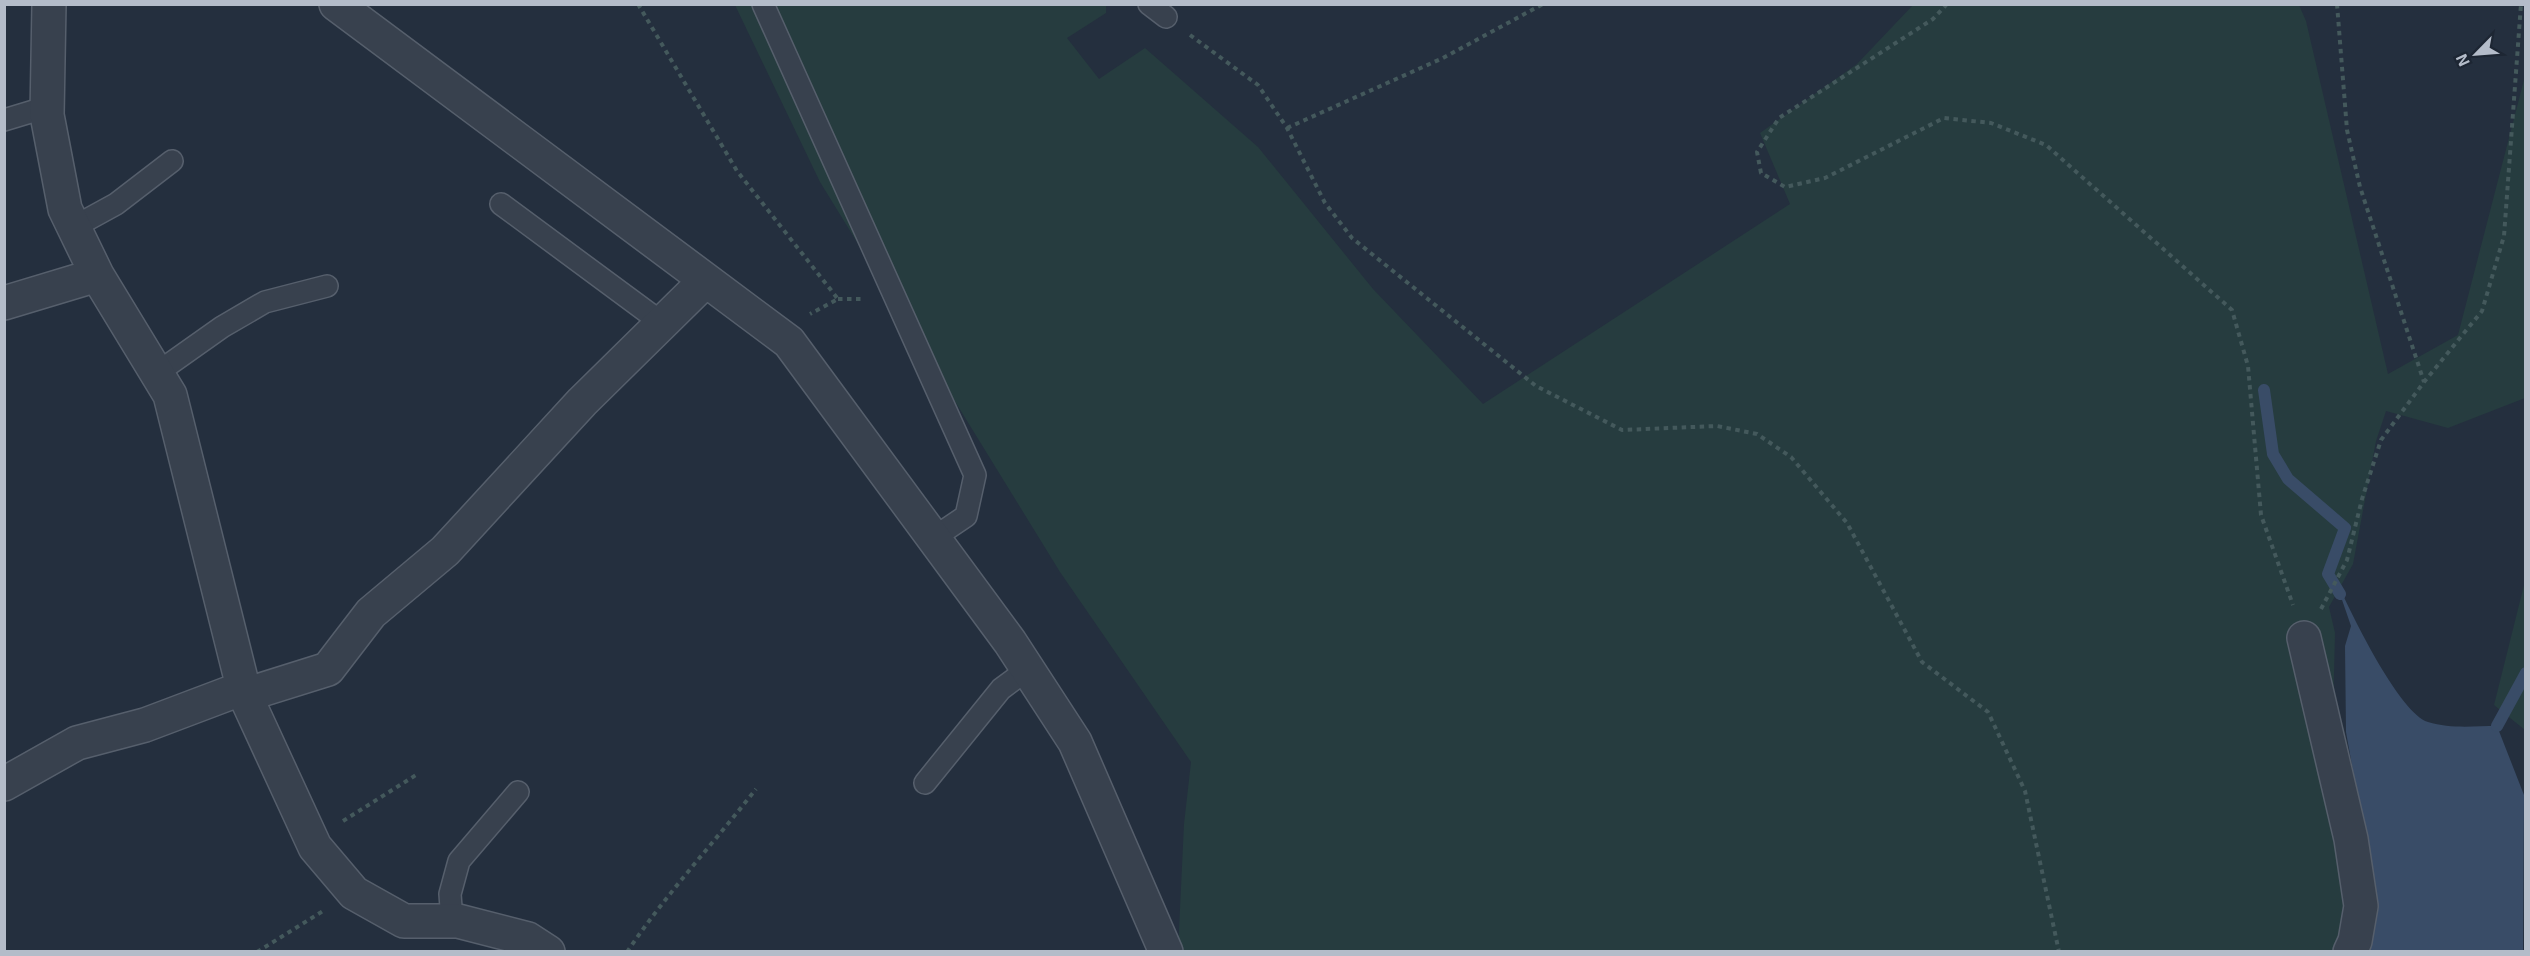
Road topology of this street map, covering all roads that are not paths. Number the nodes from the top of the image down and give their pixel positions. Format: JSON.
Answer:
{"nodes":[{"id":1,"x":49,"y":4,"type":"edge"},
{"id":2,"x":336,"y":4,"type":"edge"},
{"id":3,"x":763,"y":4,"type":"edge"},
{"id":4,"x":1149,"y":4,"type":"edge"},
{"id":5,"x":1166,"y":17,"type":"road end"},
{"id":6,"x":47,"y":107,"type":"junction"},
{"id":7,"x":4,"y":120,"type":"edge"},
{"id":8,"x":172,"y":161,"type":"dead end"},
{"id":9,"x":501,"y":204,"type":"dead end"},
{"id":10,"x":74,"y":227,"type":"junction"},
{"id":11,"x":97,"y":275,"type":"junction"},
{"id":12,"x":705,"y":281,"type":"junction"},
{"id":13,"x":327,"y":286,"type":"dead end"},
{"id":14,"x":4,"y":303,"type":"edge"},
{"id":15,"x":662,"y":323,"type":"junction"},
{"id":16,"x":157,"y":373,"type":"junction"},
{"id":17,"x":932,"y":538,"type":"junction"},
{"id":18,"x":2304,"y":638,"type":"road end"},
{"id":19,"x":1028,"y":669,"type":"junction"},
{"id":20,"x":244,"y":692,"type":"junction"},
{"id":21,"x":926,"y":783,"type":"dead end"},
{"id":22,"x":4,"y":784,"type":"edge"},
{"id":23,"x":518,"y":792,"type":"dead end"},
{"id":24,"x":452,"y":921,"type":"junction"},
{"id":25,"x":548,"y":951,"type":"edge"},
{"id":26,"x":1166,"y":951,"type":"edge"},
{"id":27,"x":2350,"y":951,"type":"edge"}],
"edges":[{"from":1,"to":6,"type":"street"},
{"from":2,"to":12,"type":"street"},
{"from":3,"to":17,"type":"lane"},
{"from":4,"to":5,"type":"lane"},
{"from":6,"to":7,"type":"lane"},
{"from":6,"to":10,"type":"street"},
{"from":8,"to":10,"type":"lane"},
{"from":9,"to":15,"type":"lane"},
{"from":10,"to":11,"type":"street"},
{"from":11,"to":14,"type":"street"},
{"from":11,"to":16,"type":"street"},
{"from":12,"to":15,"type":"street"},
{"from":12,"to":17,"type":"street"},
{"from":13,"to":16,"type":"lane"},
{"from":15,"to":20,"type":"street"},
{"from":16,"to":20,"type":"street"},
{"from":17,"to":19,"type":"street"},
{"from":18,"to":27,"type":"street"},
{"from":19,"to":21,"type":"lane"},
{"from":19,"to":26,"type":"street"},
{"from":20,"to":22,"type":"street"},
{"from":20,"to":24,"type":"street"},
{"from":23,"to":24,"type":"lane"},
{"from":24,"to":25,"type":"street"}]}
